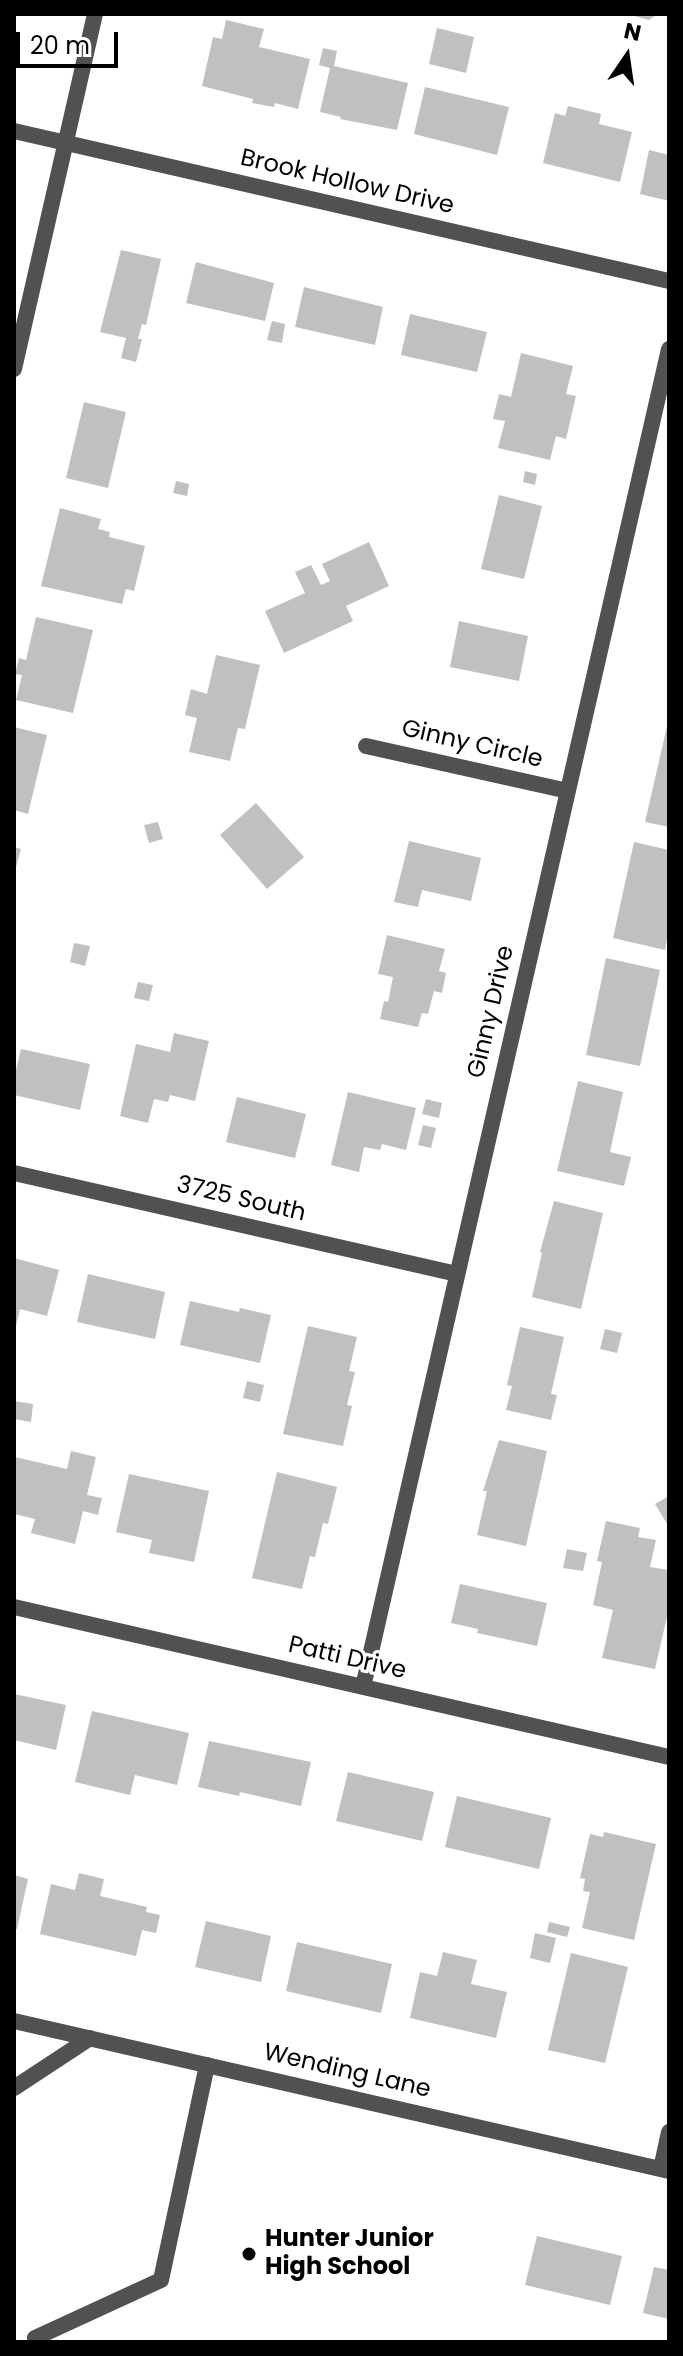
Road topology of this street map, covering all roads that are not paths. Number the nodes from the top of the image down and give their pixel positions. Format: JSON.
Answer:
{"nodes":[{"id":1,"x":95,"y":14,"type":"edge"},
{"id":2,"x":14,"y":131,"type":"edge"},
{"id":3,"x":66,"y":143,"type":"junction"},
{"id":4,"x":669,"y":281,"type":"edge"},
{"id":5,"x":669,"y":349,"type":"edge"},
{"id":6,"x":14,"y":369,"type":"edge"},
{"id":7,"x":366,"y":746,"type":"dead end"},
{"id":8,"x":568,"y":791,"type":"junction"},
{"id":9,"x":14,"y":1173,"type":"edge"},
{"id":10,"x":457,"y":1274,"type":"junction"},
{"id":11,"x":14,"y":1607,"type":"edge"},
{"id":12,"x":363,"y":1687,"type":"junction"},
{"id":13,"x":669,"y":1757,"type":"edge"},
{"id":14,"x":14,"y":2021,"type":"edge"},
{"id":15,"x":90,"y":2038,"type":"junction"},
{"id":16,"x":207,"y":2065,"type":"junction"},
{"id":17,"x":14,"y":2088,"type":"edge"},
{"id":18,"x":669,"y":2132,"type":"edge"},
{"id":19,"x":665,"y":2170,"type":"edge"},
{"id":20,"x":35,"y":2342,"type":"edge"}],
"edges":[{"from":1,"to":3,"type":"street"},
{"from":2,"to":3,"type":"street","name":"Brook Hollow Drive"},
{"from":3,"to":4,"type":"street","name":"Brook Hollow Drive"},
{"from":3,"to":6,"type":"street"},
{"from":5,"to":8,"type":"street","name":"Ginny Drive"},
{"from":7,"to":8,"type":"street","name":"Ginny Circle"},
{"from":8,"to":10,"type":"street","name":"Ginny Drive"},
{"from":9,"to":10,"type":"street","name":"3725 South"},
{"from":10,"to":12,"type":"street","name":"Ginny Drive"},
{"from":11,"to":12,"type":"street","name":"Patti Drive"},
{"from":12,"to":13,"type":"street","name":"Patti Drive"},
{"from":14,"to":15,"type":"street","name":"Wending Lane"},
{"from":15,"to":16,"type":"street","name":"Wending Lane"},
{"from":15,"to":17,"type":"street"},
{"from":16,"to":19,"type":"street","name":"Wending Lane"},
{"from":16,"to":20,"type":"street"},
{"from":18,"to":19,"type":"street"}]}
